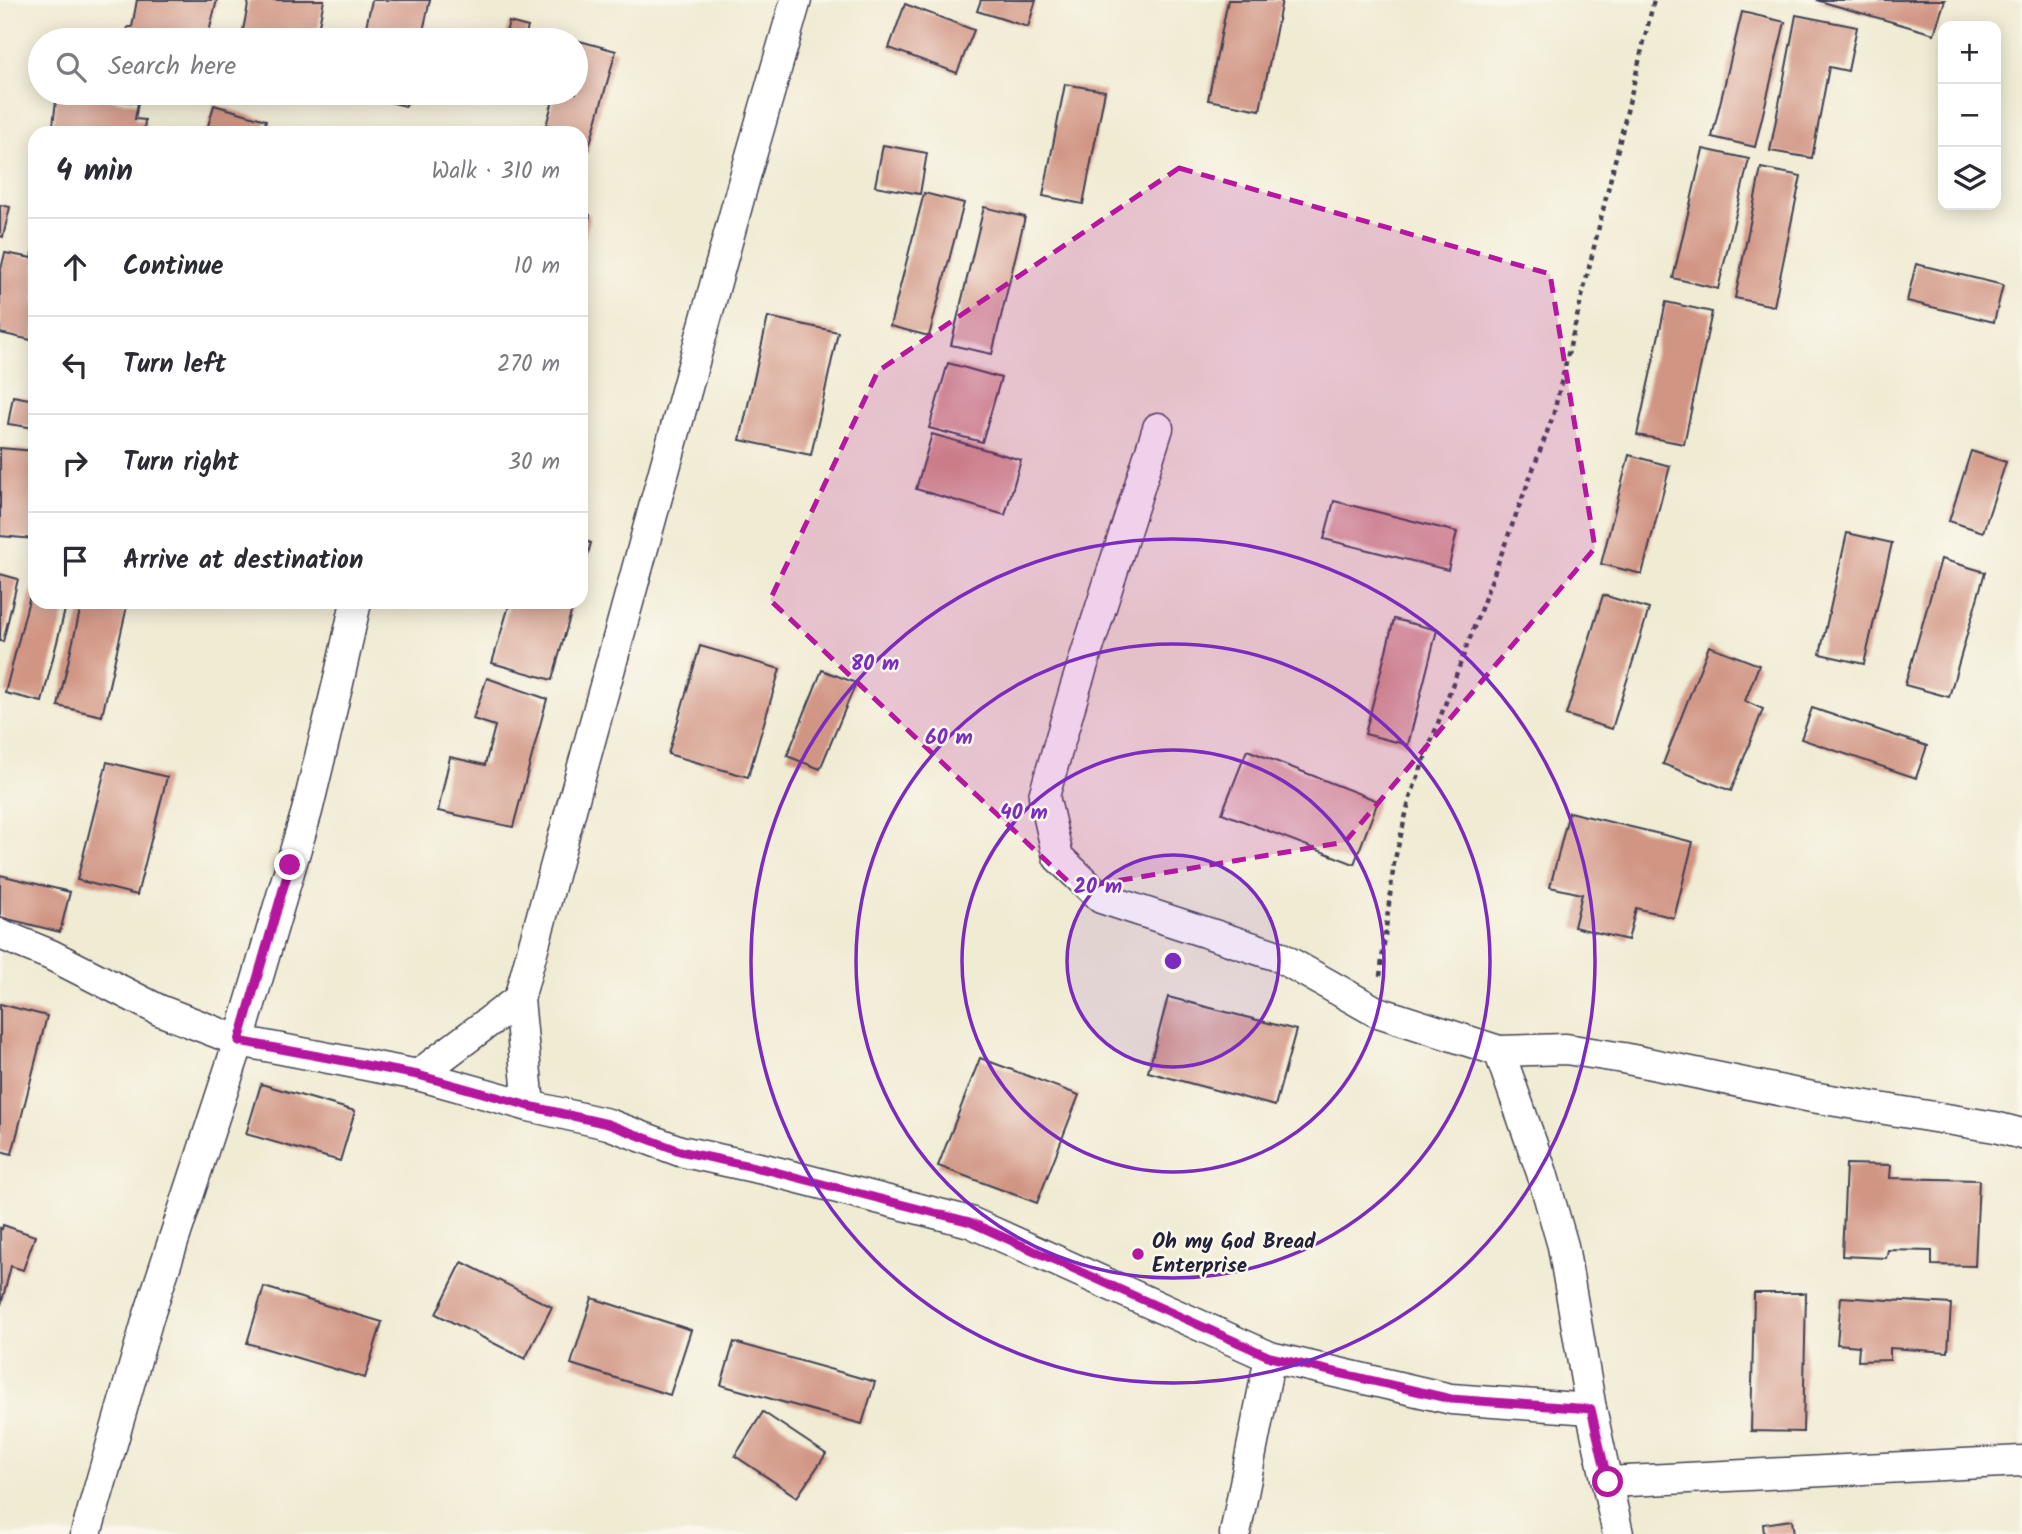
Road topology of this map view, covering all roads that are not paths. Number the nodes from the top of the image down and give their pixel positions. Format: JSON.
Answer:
{"nodes":[{"id":1,"x":796,"y":0,"type":"edge"},
{"id":2,"x":1158,"y":428,"type":"dead end"},
{"id":3,"x":354,"y":609,"type":"edge"},
{"id":4,"x":0,"y":934,"type":"edge"},
{"id":5,"x":519,"y":999,"type":"junction"},
{"id":6,"x":239,"y":1041,"type":"junction"},
{"id":7,"x":1500,"y":1051,"type":"junction"},
{"id":8,"x":418,"y":1075,"type":"junction"},
{"id":9,"x":529,"y":1106,"type":"junction"},
{"id":10,"x":2022,"y":1134,"type":"edge"},
{"id":11,"x":1270,"y":1357,"type":"junction"},
{"id":12,"x":1591,"y":1409,"type":"junction"},
{"id":13,"x":2022,"y":1461,"type":"edge"},
{"id":14,"x":1608,"y":1482,"type":"junction"},
{"id":15,"x":86,"y":1534,"type":"edge"},
{"id":16,"x":1235,"y":1534,"type":"edge"},
{"id":17,"x":1618,"y":1534,"type":"edge"}],
"edges":[{"from":1,"to":5,"type":"street"},
{"from":2,"to":7,"type":"street"},
{"from":3,"to":6,"type":"street"},
{"from":4,"to":6,"type":"street"},
{"from":5,"to":8,"type":"street"},
{"from":5,"to":9,"type":"street"},
{"from":6,"to":8,"type":"street"},
{"from":6,"to":15,"type":"street"},
{"from":7,"to":10,"type":"street"},
{"from":7,"to":12,"type":"street"},
{"from":8,"to":9,"type":"street"},
{"from":9,"to":11,"type":"street"},
{"from":11,"to":12,"type":"street"},
{"from":11,"to":16,"type":"street"},
{"from":12,"to":14,"type":"street"},
{"from":13,"to":14,"type":"street"},
{"from":14,"to":17,"type":"street"}]}
